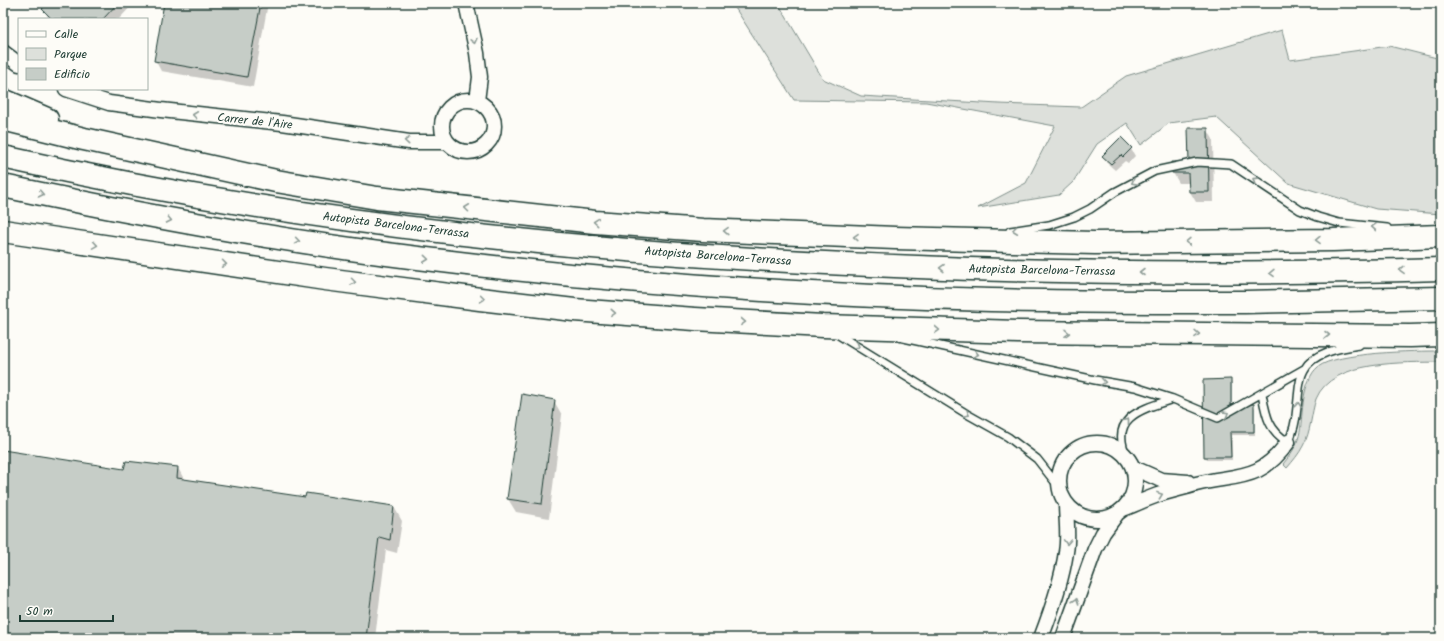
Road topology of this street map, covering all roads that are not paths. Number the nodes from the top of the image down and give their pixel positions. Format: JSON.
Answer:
{"nodes":[{"id":1,"x":466,"y":3,"type":"edge"},
{"id":2,"x":3,"y":52,"type":"edge"},
{"id":3,"x":18,"y":63,"type":"edge"},
{"id":4,"x":69,"y":90,"type":"edge"},
{"id":5,"x":3,"y":100,"type":"edge"},
{"id":6,"x":477,"y":102,"type":"junction"},
{"id":7,"x":3,"y":120,"type":"edge"},
{"id":8,"x":446,"y":142,"type":"junction"},
{"id":9,"x":3,"y":157,"type":"edge"},
{"id":10,"x":221,"y":170,"type":"junction"},
{"id":11,"x":3,"y":186,"type":"edge"},
{"id":12,"x":1391,"y":228,"type":"dead end"},
{"id":13,"x":1420,"y":229,"type":"dead end"},
{"id":14,"x":1441,"y":230,"type":"edge"},
{"id":15,"x":3,"y":231,"type":"edge"},
{"id":16,"x":949,"y":232,"type":"dead end"},
{"id":17,"x":1003,"y":232,"type":"dead end"},
{"id":18,"x":1441,"y":236,"type":"edge"},
{"id":19,"x":3,"y":237,"type":"edge"},
{"id":20,"x":895,"y":238,"type":"junction"},
{"id":21,"x":57,"y":239,"type":"junction"},
{"id":22,"x":1441,"y":269,"type":"edge"},
{"id":23,"x":1441,"y":298,"type":"edge"},
{"id":24,"x":823,"y":326,"type":"junction"},
{"id":25,"x":870,"y":328,"type":"junction"},
{"id":26,"x":1441,"y":335,"type":"edge"},
{"id":27,"x":1410,"y":336,"type":"junction"},
{"id":28,"x":1304,"y":369,"type":"junction"},
{"id":29,"x":1262,"y":394,"type":"junction"},
{"id":30,"x":1173,"y":399,"type":"junction"},
{"id":31,"x":1288,"y":442,"type":"junction"},
{"id":32,"x":1130,"y":462,"type":"junction"},
{"id":33,"x":1203,"y":483,"type":"junction"},
{"id":34,"x":1059,"y":487,"type":"junction"},
{"id":35,"x":1066,"y":503,"type":"junction"},
{"id":36,"x":1120,"y":512,"type":"junction"},
{"id":37,"x":1041,"y":638,"type":"edge"},
{"id":38,"x":1063,"y":638,"type":"edge"}],
"edges":[{"from":1,"to":6,"type":"street","one_way":true},
{"from":2,"to":3,"type":"street"},
{"from":8,"to":4,"type":"street","name":"Carrer de l'Aire","one_way":true},
{"from":5,"to":10,"type":"highway"},
{"from":6,"to":8,"type":"street"},
{"from":6,"to":8,"type":"street"},
{"from":7,"to":10,"type":"highway"},
{"from":22,"to":9,"type":"highway","name":"Autopista Barcelona-Terrassa","one_way":true},
{"from":20,"to":10,"type":"highway","one_way":true},
{"from":11,"to":23,"type":"highway","one_way":true},
{"from":12,"to":17,"type":"lane","one_way":true},
{"from":13,"to":14,"type":"lane"},
{"from":15,"to":21,"type":"highway"},
{"from":16,"to":20,"type":"lane"},
{"from":18,"to":20,"type":"highway","one_way":true},
{"from":19,"to":21,"type":"highway"},
{"from":21,"to":24,"type":"highway","one_way":true},
{"from":24,"to":25,"type":"highway"},
{"from":24,"to":34,"type":"lane","one_way":true},
{"from":25,"to":27,"type":"highway","one_way":true},
{"from":25,"to":30,"type":"lane","one_way":true},
{"from":26,"to":27,"type":"highway"},
{"from":27,"to":28,"type":"lane"},
{"from":28,"to":29,"type":"lane"},
{"from":31,"to":28,"type":"lane","one_way":true},
{"from":30,"to":29,"type":"lane","one_way":true},
{"from":29,"to":31,"type":"lane"},
{"from":32,"to":30,"type":"lane","one_way":true},
{"from":31,"to":33,"type":"street"},
{"from":32,"to":33,"type":"street"},
{"from":32,"to":34,"type":"street"},
{"from":32,"to":36,"type":"street"},
{"from":36,"to":33,"type":"street","one_way":true},
{"from":34,"to":35,"type":"street"},
{"from":35,"to":36,"type":"street"},
{"from":35,"to":37,"type":"street","one_way":true},
{"from":38,"to":36,"type":"street","one_way":true}]}
